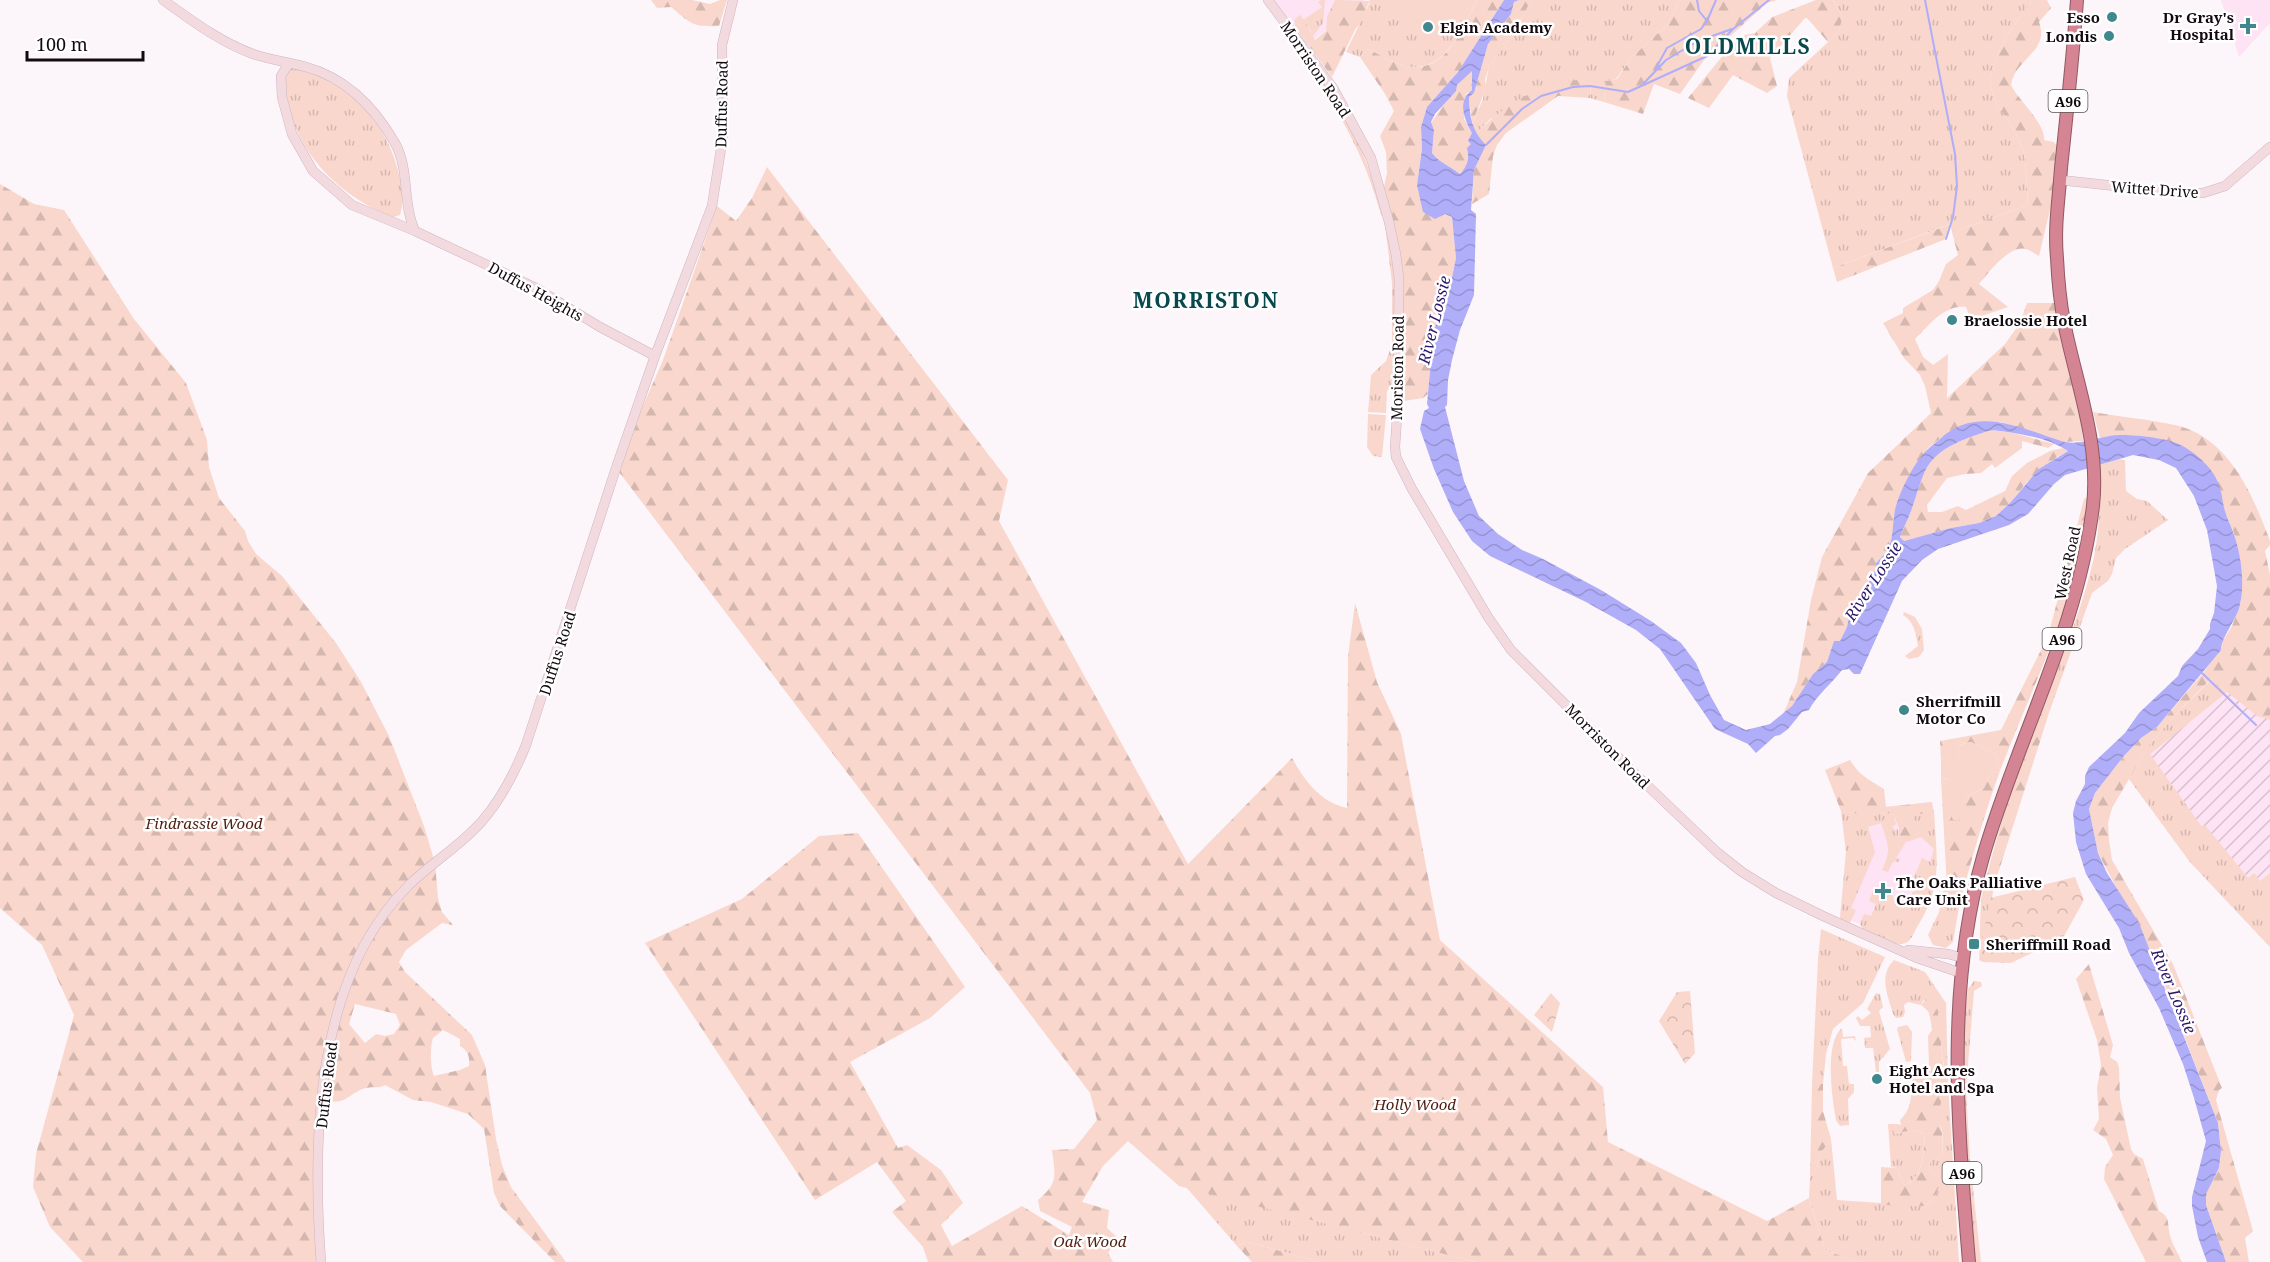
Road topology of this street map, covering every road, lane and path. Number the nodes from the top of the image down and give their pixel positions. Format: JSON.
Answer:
{"nodes":[{"id":1,"x":163,"y":0,"type":"edge"},
{"id":2,"x":733,"y":0,"type":"edge"},
{"id":3,"x":1268,"y":0,"type":"edge"},
{"id":4,"x":2077,"y":0,"type":"edge"},
{"id":5,"x":262,"y":57,"type":"junction"},
{"id":6,"x":289,"y":63,"type":"junction"},
{"id":7,"x":281,"y":76,"type":"junction"},
{"id":8,"x":2270,"y":147,"type":"edge"},
{"id":9,"x":2060,"y":180,"type":"junction"},
{"id":10,"x":408,"y":211,"type":"junction"},
{"id":11,"x":392,"y":222,"type":"junction"},
{"id":12,"x":415,"y":231,"type":"junction"},
{"id":13,"x":1399,"y":279,"type":"joint"},
{"id":14,"x":655,"y":356,"type":"junction"},
{"id":15,"x":1396,"y":457,"type":"joint"},
{"id":16,"x":1900,"y":949,"type":"junction"},
{"id":17,"x":1963,"y":958,"type":"junction"},
{"id":18,"x":1961,"y":973,"type":"junction"},
{"id":19,"x":321,"y":1262,"type":"edge"},
{"id":20,"x":1969,"y":1262,"type":"edge"}],
"edges":[{"from":1,"to":5,"type":"street"},
{"from":2,"to":14,"type":"street","name":"Duffus Road"},
{"from":3,"to":13,"type":"street","name":"Morriston Road"},
{"from":4,"to":9,"type":"highway","name":"West Road","number":"A96"},
{"from":5,"to":6,"type":"street"},
{"from":5,"to":7,"type":"street"},
{"from":6,"to":7,"type":"street"},
{"from":6,"to":10,"type":"street"},
{"from":7,"to":11,"type":"street","name":"Duffus Heights"},
{"from":8,"to":9,"type":"street","name":"Wittet Drive"},
{"from":9,"to":17,"type":"highway","name":"West Road","number":"A96"},
{"from":10,"to":11,"type":"street"},
{"from":10,"to":12,"type":"street"},
{"from":11,"to":12,"type":"street","name":"Duffus Heights"},
{"from":12,"to":14,"type":"street","name":"Duffus Heights"},
{"from":13,"to":15,"type":"street","name":"Moriston Road"},
{"from":14,"to":19,"type":"street","name":"Duffus Road"},
{"from":15,"to":16,"type":"street","name":"Morriston Road"},
{"from":16,"to":17,"type":"street","name":"Morriston Road"},
{"from":16,"to":18,"type":"street","name":"Morriston Road"},
{"from":17,"to":18,"type":"highway","name":"West Road","number":"A96"},
{"from":18,"to":20,"type":"highway","name":"West Road","number":"A96"}]}
